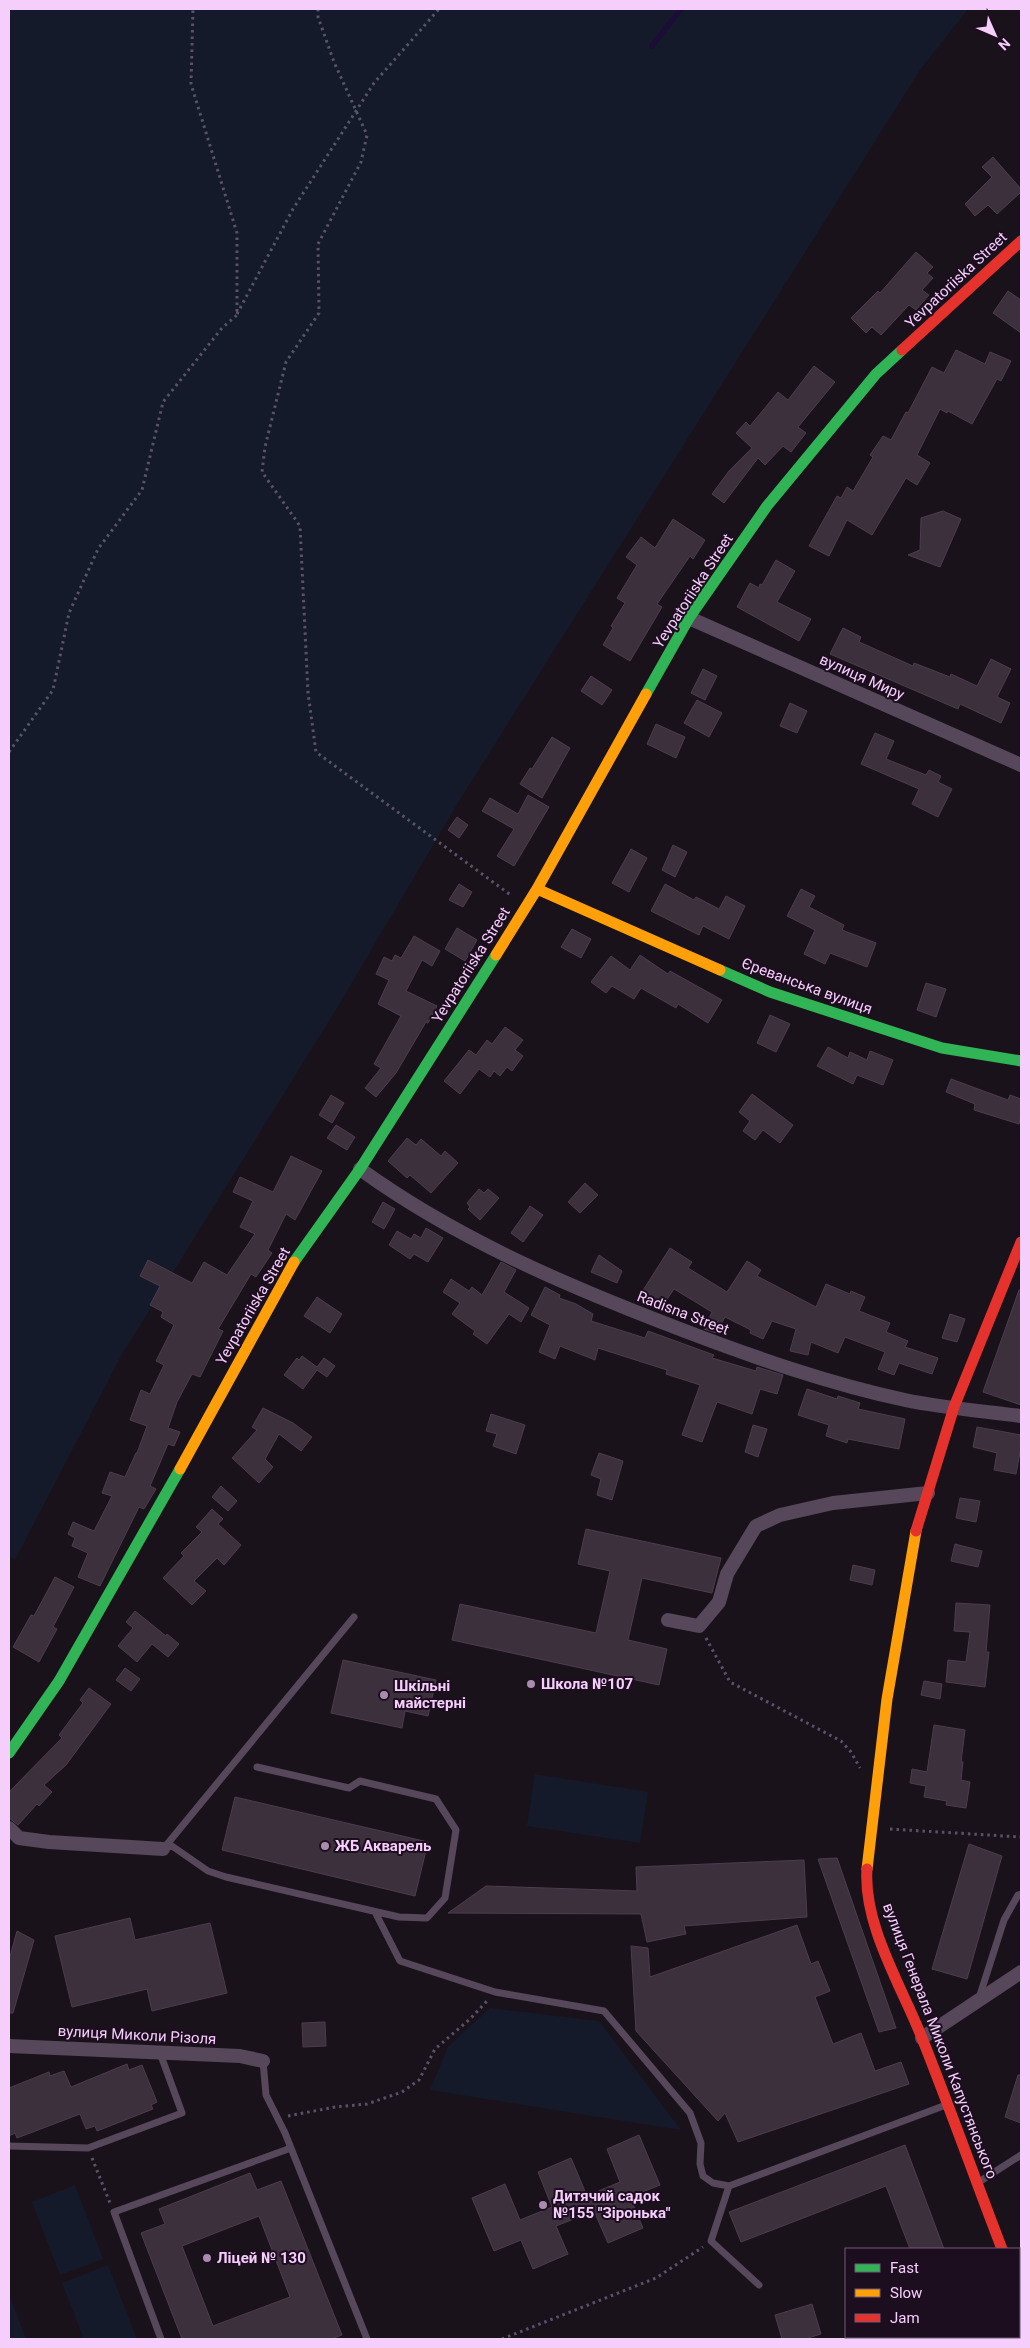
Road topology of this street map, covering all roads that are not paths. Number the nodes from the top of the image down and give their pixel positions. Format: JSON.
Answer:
{"nodes":[{"id":1,"x":1021,"y":241,"type":"edge"},
{"id":2,"x":689,"y":618,"type":"junction"},
{"id":3,"x":1021,"y":765,"type":"edge"},
{"id":4,"x":537,"y":889,"type":"junction"},
{"id":5,"x":1021,"y":1061,"type":"edge"},
{"id":6,"x":360,"y":1169,"type":"junction"},
{"id":7,"x":1021,"y":1242,"type":"edge"},
{"id":8,"x":954,"y":1407,"type":"junction"},
{"id":9,"x":1021,"y":1416,"type":"edge"},
{"id":10,"x":928,"y":1493,"type":"junction"},
{"id":11,"x":354,"y":1617,"type":"dead end"},
{"id":12,"x":668,"y":1620,"type":"dead end"},
{"id":13,"x":9,"y":1753,"type":"edge"},
{"id":14,"x":257,"y":1768,"type":"dead end"},
{"id":15,"x":9,"y":1828,"type":"edge"},
{"id":16,"x":163,"y":1849,"type":"junction"},
{"id":17,"x":1021,"y":1894,"type":"edge"},
{"id":18,"x":375,"y":1912,"type":"junction"},
{"id":19,"x":1021,"y":1972,"type":"edge"},
{"id":20,"x":978,"y":2000,"type":"junction"},
{"id":21,"x":922,"y":2038,"type":"junction"},
{"id":22,"x":9,"y":2046,"type":"edge"},
{"id":23,"x":160,"y":2053,"type":"junction"},
{"id":24,"x":263,"y":2061,"type":"joint"},
{"id":25,"x":947,"y":2105,"type":"junction"},
{"id":26,"x":9,"y":2146,"type":"edge"},
{"id":27,"x":290,"y":2148,"type":"junction"},
{"id":28,"x":1021,"y":2155,"type":"edge"},
{"id":29,"x":977,"y":2184,"type":"junction"},
{"id":30,"x":729,"y":2186,"type":"junction"},
{"id":31,"x":1002,"y":2248,"type":"edge"},
{"id":32,"x":759,"y":2285,"type":"dead end"},
{"id":33,"x":161,"y":2339,"type":"edge"},
{"id":34,"x":367,"y":2339,"type":"edge"}],
"edges":[{"from":1,"to":2,"type":"street","name":"Yevpatoriiska Street"},
{"from":2,"to":3,"type":"street","name":"вулиця Миру"},
{"from":2,"to":4,"type":"street","name":"Yevpatoriiska Street"},
{"from":4,"to":5,"type":"street","name":"Єреванська вулиця"},
{"from":4,"to":6,"type":"street","name":"Yevpatoriiska Street"},
{"from":6,"to":8,"type":"street","name":"Radisna Street"},
{"from":6,"to":13,"type":"street","name":"Yevpatoriiska Street"},
{"from":7,"to":8,"type":"street","name":"вулиця Генерала Миколи Капустянського"},
{"from":8,"to":9,"type":"street","name":"Radisna Street"},
{"from":8,"to":10,"type":"street","name":"вулиця Генерала Миколи Капустянського"},
{"from":10,"to":12,"type":"street"},
{"from":10,"to":21,"type":"street","name":"вулиця Генерала Миколи Капустянського"},
{"from":11,"to":16,"type":"lane"},
{"from":14,"to":18,"type":"lane"},
{"from":15,"to":16,"type":"street"},
{"from":16,"to":18,"type":"lane"},
{"from":17,"to":20,"type":"lane"},
{"from":18,"to":30,"type":"lane"},
{"from":19,"to":20,"type":"street"},
{"from":20,"to":21,"type":"street"},
{"from":21,"to":25,"type":"street","name":"вулиця Генерала Миколи Капустянського"},
{"from":22,"to":23,"type":"street","name":"вулиця Миколи Різоля"},
{"from":23,"to":24,"type":"street","name":"вулиця Миколи Різоля"},
{"from":23,"to":26,"type":"lane"},
{"from":24,"to":27,"type":"lane"},
{"from":25,"to":29,"type":"street","name":"вулиця Генерала Миколи Капустянського"},
{"from":25,"to":30,"type":"lane"},
{"from":27,"to":33,"type":"lane"},
{"from":27,"to":34,"type":"lane"},
{"from":28,"to":29,"type":"lane"},
{"from":29,"to":31,"type":"street","name":"вулиця Генерала Миколи Капустянського"},
{"from":30,"to":32,"type":"lane"}]}
